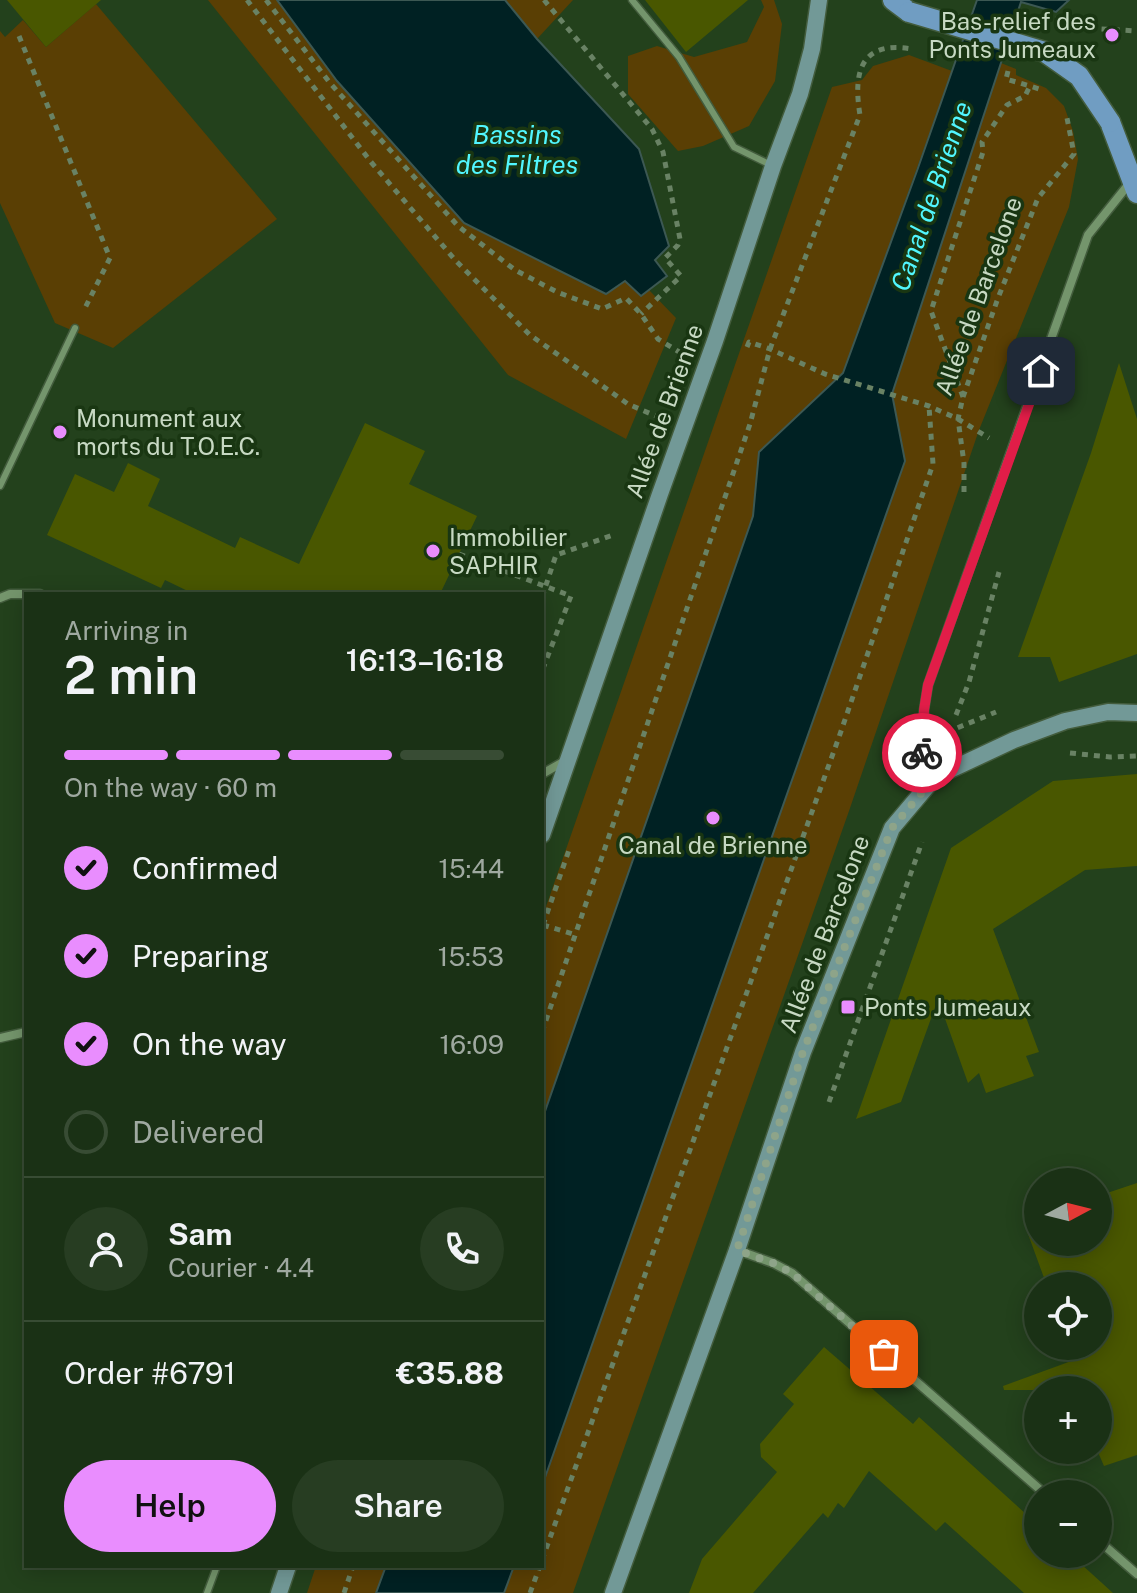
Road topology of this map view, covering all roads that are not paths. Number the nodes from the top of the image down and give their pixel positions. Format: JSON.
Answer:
{"nodes":[{"id":1,"x":632,"y":0,"type":"edge"},
{"id":2,"x":819,"y":0,"type":"edge"},
{"id":3,"x":901,"y":6,"type":"edge"},
{"id":4,"x":773,"y":166,"type":"junction"},
{"id":5,"x":1135,"y":186,"type":"edge"},
{"id":6,"x":75,"y":328,"type":"road end"},
{"id":7,"x":0,"y":486,"type":"edge"},
{"id":8,"x":24,"y":594,"type":"edge"},
{"id":9,"x":0,"y":598,"type":"edge"},
{"id":10,"x":1137,"y":713,"type":"edge"},
{"id":11,"x":569,"y":759,"type":"junction"},
{"id":12,"x":544,"y":773,"type":"edge"},
{"id":13,"x":935,"y":777,"type":"junction"},
{"id":14,"x":544,"y":829,"type":"edge"},
{"id":15,"x":24,"y":1032,"type":"edge"},
{"id":16,"x":0,"y":1038,"type":"edge"},
{"id":17,"x":737,"y":1250,"type":"junction"},
{"id":18,"x":1029,"y":1480,"type":"edge"},
{"id":19,"x":1112,"y":1552,"type":"edge"},
{"id":20,"x":216,"y":1568,"type":"edge"},
{"id":21,"x":287,"y":1568,"type":"edge"},
{"id":22,"x":1137,"y":1574,"type":"edge"},
{"id":23,"x":207,"y":1593,"type":"edge"},
{"id":24,"x":279,"y":1593,"type":"edge"},
{"id":25,"x":613,"y":1593,"type":"edge"}],
"edges":[{"from":1,"to":4,"type":"lane"},
{"from":2,"to":4,"type":"main road","name":"Allée de Brienne"},
{"from":3,"to":5,"type":"main road","bridge":true},
{"from":4,"to":11,"type":"main road","name":"Allée de Brienne"},
{"from":5,"to":13,"type":"street"},
{"from":6,"to":7,"type":"lane"},
{"from":8,"to":9,"type":"street"},
{"from":10,"to":13,"type":"main road"},
{"from":11,"to":12,"type":"street"},
{"from":11,"to":14,"type":"main road","name":"Allée de Brienne"},
{"from":13,"to":17,"type":"main road","name":"Allée de Barcelone"},
{"from":15,"to":16,"type":"street"},
{"from":17,"to":18,"type":"street"},
{"from":17,"to":25,"type":"main road","name":"Allée de Barcelone"},
{"from":19,"to":22,"type":"street"},
{"from":20,"to":23,"type":"lane"},
{"from":21,"to":24,"type":"main road"}]}
